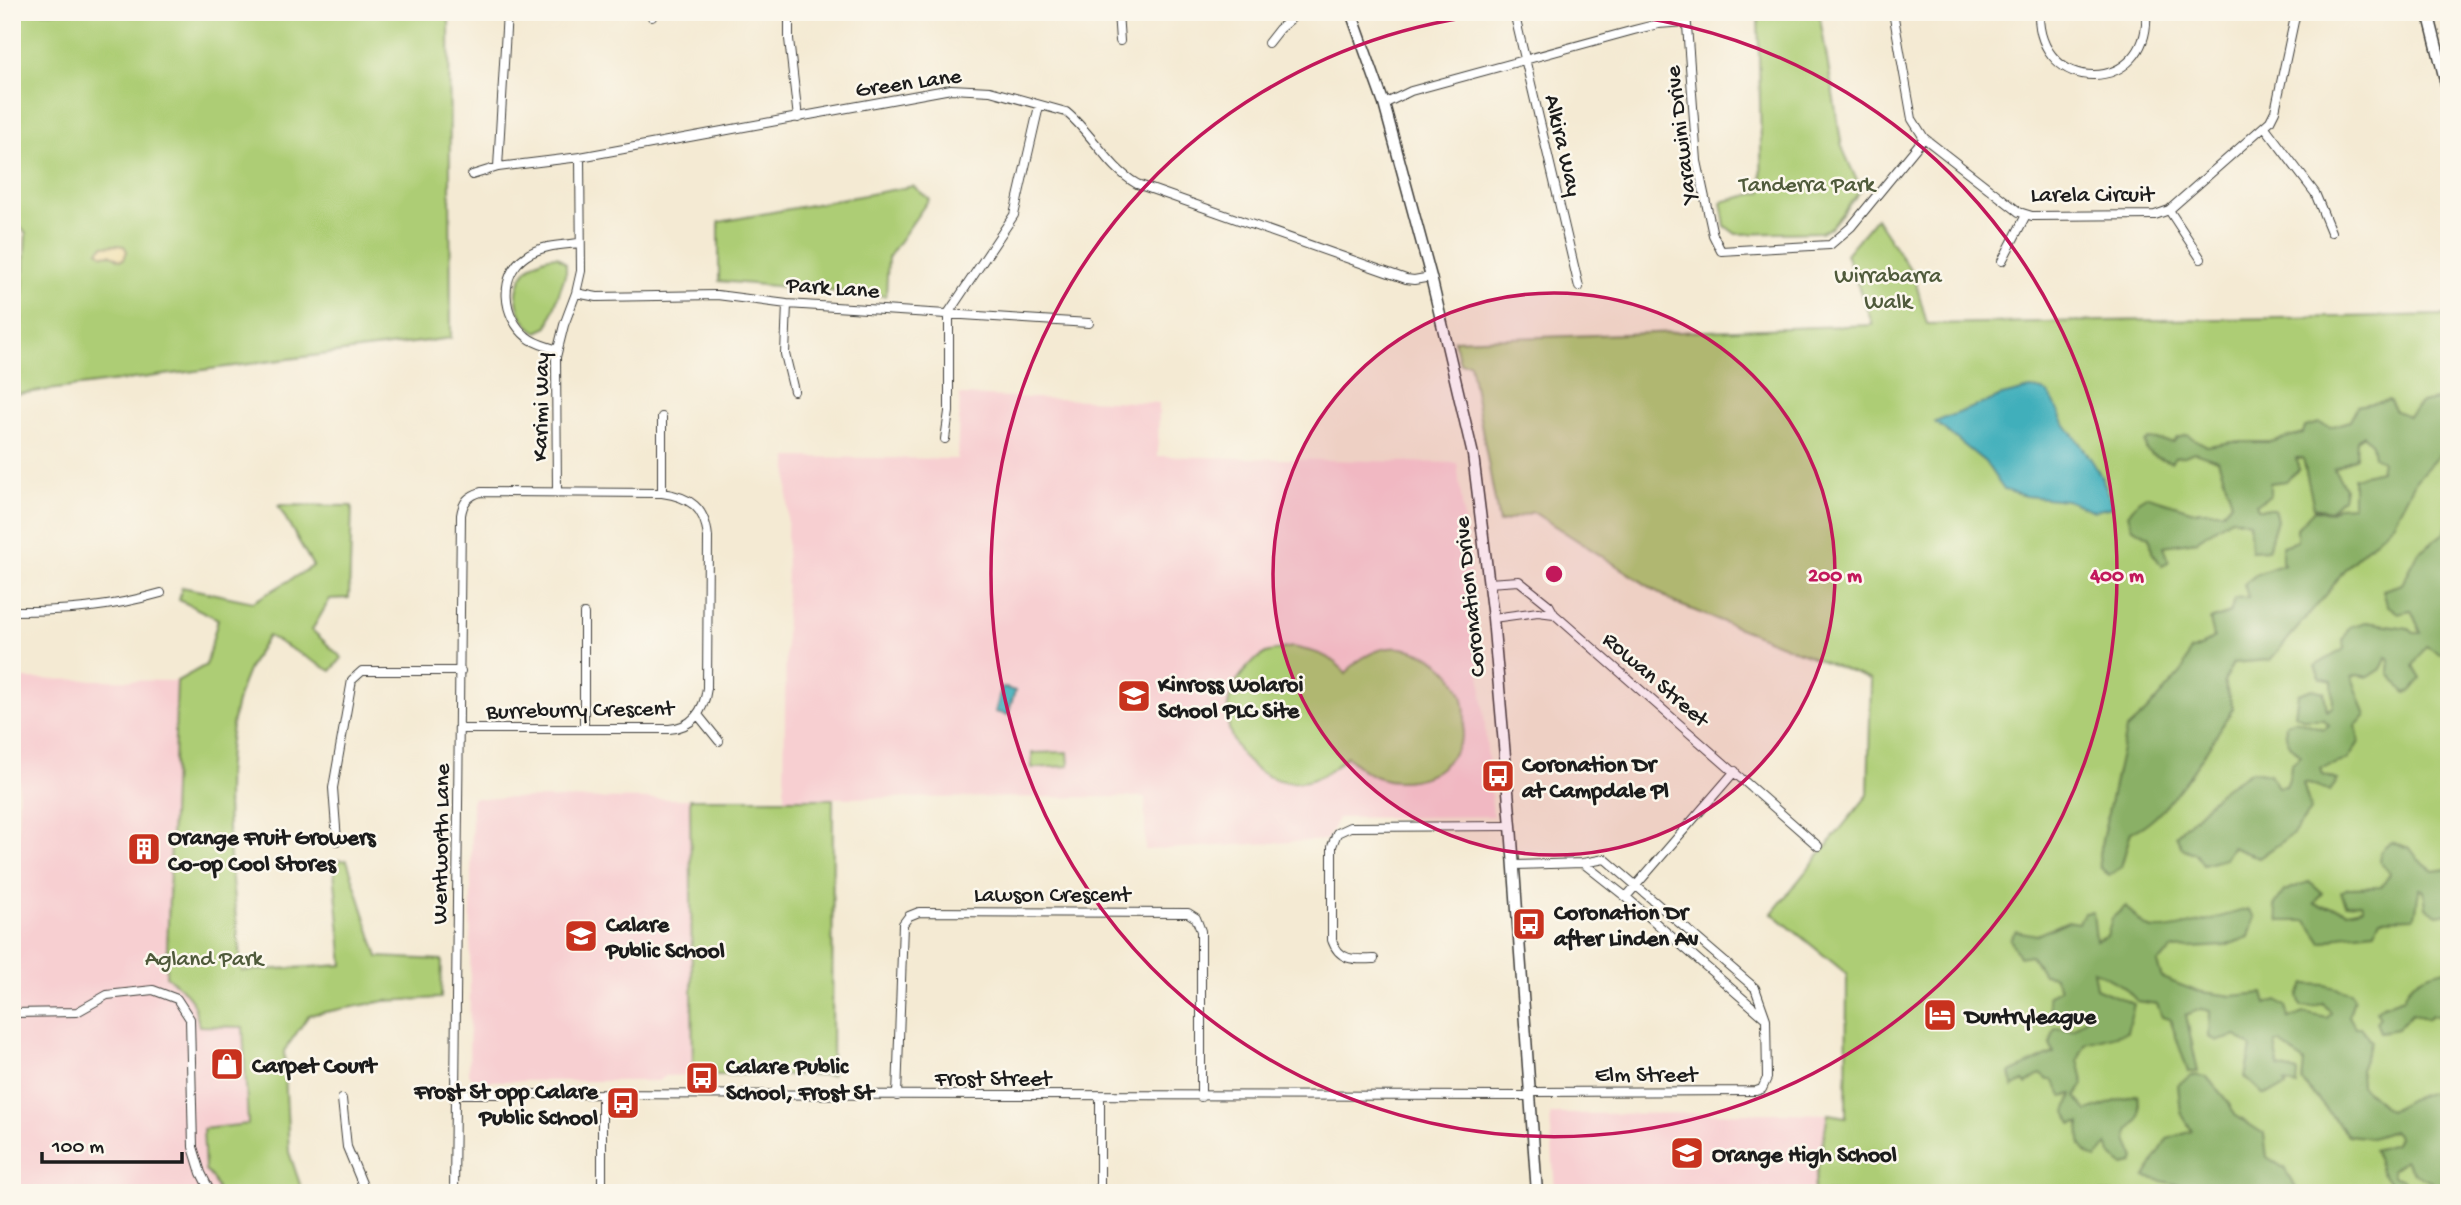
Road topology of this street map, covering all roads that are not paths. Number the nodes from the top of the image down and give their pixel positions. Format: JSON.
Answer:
{"nodes":[{"id":1,"x":507,"y":12,"type":"edge"},
{"id":2,"x":789,"y":12,"type":"edge"},
{"id":3,"x":1118,"y":12,"type":"edge"},
{"id":4,"x":1299,"y":12,"type":"edge"},
{"id":5,"x":1351,"y":12,"type":"edge"},
{"id":6,"x":1514,"y":12,"type":"edge"},
{"id":7,"x":1686,"y":12,"type":"edge"},
{"id":8,"x":1893,"y":12,"type":"edge"},
{"id":9,"x":2039,"y":12,"type":"edge"},
{"id":10,"x":2146,"y":12,"type":"edge"},
{"id":11,"x":2295,"y":12,"type":"edge"},
{"id":12,"x":2428,"y":12,"type":"edge"},
{"id":13,"x":1686,"y":22,"type":"junction"},
{"id":14,"x":1120,"y":41,"type":"dead end"},
{"id":15,"x":1268,"y":43,"type":"dead end"},
{"id":16,"x":1525,"y":60,"type":"junction"},
{"id":17,"x":2449,"y":96,"type":"edge"},
{"id":18,"x":1384,"y":104,"type":"junction"},
{"id":19,"x":1039,"y":106,"type":"junction"},
{"id":20,"x":798,"y":118,"type":"junction"},
{"id":21,"x":2265,"y":127,"type":"junction"},
{"id":22,"x":1924,"y":138,"type":"junction"},
{"id":23,"x":580,"y":157,"type":"junction"},
{"id":24,"x":498,"y":167,"type":"junction"},
{"id":25,"x":472,"y":174,"type":"dead end"},
{"id":26,"x":2169,"y":210,"type":"junction"},
{"id":27,"x":2026,"y":215,"type":"junction"},
{"id":28,"x":2331,"y":232,"type":"dead end"},
{"id":29,"x":580,"y":243,"type":"junction"},
{"id":30,"x":2201,"y":259,"type":"dead end"},
{"id":31,"x":2002,"y":261,"type":"dead end"},
{"id":32,"x":1431,"y":277,"type":"junction"},
{"id":33,"x":1579,"y":287,"type":"dead end"},
{"id":34,"x":576,"y":293,"type":"junction"},
{"id":35,"x":787,"y":304,"type":"junction"},
{"id":36,"x":950,"y":312,"type":"junction"},
{"id":37,"x":1088,"y":323,"type":"dead end"},
{"id":38,"x":557,"y":349,"type":"junction"},
{"id":39,"x":794,"y":391,"type":"dead end"},
{"id":40,"x":662,"y":417,"type":"dead end"},
{"id":41,"x":945,"y":439,"type":"dead end"},
{"id":42,"x":557,"y":493,"type":"junction"},
{"id":43,"x":662,"y":493,"type":"junction"},
{"id":44,"x":468,"y":498,"type":"joint"},
{"id":45,"x":1488,"y":583,"type":"junction"},
{"id":46,"x":161,"y":593,"type":"dead end"},
{"id":47,"x":12,"y":611,"type":"edge"},
{"id":48,"x":584,"y":614,"type":"dead end"},
{"id":49,"x":1554,"y":614,"type":"junction"},
{"id":50,"x":1493,"y":618,"type":"junction"},
{"id":51,"x":461,"y":671,"type":"junction"},
{"id":52,"x":698,"y":715,"type":"junction"},
{"id":53,"x":460,"y":729,"type":"junction"},
{"id":54,"x":584,"y":729,"type":"junction"},
{"id":55,"x":719,"y":741,"type":"dead end"},
{"id":56,"x":1735,"y":771,"type":"junction"},
{"id":57,"x":1511,"y":826,"type":"junction"},
{"id":58,"x":337,"y":841,"type":"dead end"},
{"id":59,"x":1818,"y":846,"type":"dead end"},
{"id":60,"x":1583,"y":863,"type":"junction"},
{"id":61,"x":1514,"y":865,"type":"junction"},
{"id":62,"x":1636,"y":884,"type":"junction"},
{"id":63,"x":1626,"y":897,"type":"junction"},
{"id":64,"x":1374,"y":959,"type":"dead end"},
{"id":65,"x":12,"y":1013,"type":"edge"},
{"id":66,"x":1766,"y":1019,"type":"junction"},
{"id":67,"x":455,"y":1094,"type":"junction"},
{"id":68,"x":1531,"y":1094,"type":"junction"},
{"id":69,"x":602,"y":1095,"type":"junction"},
{"id":70,"x":897,"y":1096,"type":"junction"},
{"id":71,"x":1100,"y":1096,"type":"junction"},
{"id":72,"x":1201,"y":1097,"type":"junction"},
{"id":73,"x":342,"y":1099,"type":"dead end"},
{"id":74,"x":211,"y":1193,"type":"edge"},
{"id":75,"x":366,"y":1193,"type":"edge"},
{"id":76,"x":454,"y":1193,"type":"edge"},
{"id":77,"x":602,"y":1193,"type":"edge"},
{"id":78,"x":1100,"y":1193,"type":"edge"},
{"id":79,"x":1537,"y":1193,"type":"edge"}],
"edges":[{"from":1,"to":24,"type":"street"},
{"from":2,"to":20,"type":"street"},
{"from":3,"to":14,"type":"street"},
{"from":4,"to":15,"type":"street"},
{"from":5,"to":18,"type":"main road","name":"Coronation Drive"},
{"from":6,"to":16,"type":"street","name":"Alkira Way"},
{"from":7,"to":13,"type":"street","name":"Yarawini Drive"},
{"from":8,"to":22,"type":"street","name":"Larela Circuit"},
{"from":9,"to":10,"type":"street"},
{"from":11,"to":21,"type":"street","name":"Larela Circuit"},
{"from":12,"to":17,"type":"main road"},
{"from":13,"to":16,"type":"street"},
{"from":13,"to":22,"type":"street","name":"Yarawini Drive"},
{"from":16,"to":18,"type":"street"},
{"from":16,"to":33,"type":"street","name":"Alkira Way"},
{"from":18,"to":32,"type":"main road","name":"Coronation Drive"},
{"from":19,"to":20,"type":"street","name":"Green Lane"},
{"from":19,"to":32,"type":"street","name":"Green Lane"},
{"from":19,"to":36,"type":"street"},
{"from":20,"to":23,"type":"street","name":"Green Lane"},
{"from":21,"to":26,"type":"street","name":"Larela Circuit"},
{"from":21,"to":28,"type":"street"},
{"from":22,"to":27,"type":"street","name":"Larela Circuit"},
{"from":23,"to":24,"type":"street","name":"Green Lane"},
{"from":23,"to":29,"type":"street","name":"Karimi Way"},
{"from":24,"to":25,"type":"street","name":"Green Lane"},
{"from":26,"to":27,"type":"street","name":"Larela Circuit"},
{"from":26,"to":30,"type":"street"},
{"from":27,"to":31,"type":"street"},
{"from":29,"to":34,"type":"street","name":"Karimi Way"},
{"from":29,"to":38,"type":"street"},
{"from":32,"to":45,"type":"main road","name":"Coronation Drive"},
{"from":34,"to":35,"type":"street","name":"Park Lane"},
{"from":34,"to":38,"type":"street","name":"Karimi Way"},
{"from":35,"to":36,"type":"street","name":"Park Lane"},
{"from":35,"to":39,"type":"street"},
{"from":36,"to":37,"type":"street","name":"Park Lane"},
{"from":36,"to":41,"type":"street"},
{"from":38,"to":42,"type":"street","name":"Karimi Way"},
{"from":40,"to":43,"type":"street"},
{"from":42,"to":43,"type":"street","name":"Burreburry Crescent"},
{"from":42,"to":44,"type":"street","name":"Burreburry Crescent"},
{"from":43,"to":52,"type":"street","name":"Burreburry Crescent"},
{"from":44,"to":51,"type":"street","name":"Wentworth Lane"},
{"from":45,"to":49,"type":"street","name":"Rowan Street"},
{"from":45,"to":50,"type":"main road","name":"Coronation Drive"},
{"from":46,"to":47,"type":"street"},
{"from":48,"to":54,"type":"street"},
{"from":49,"to":50,"type":"street"},
{"from":49,"to":56,"type":"street","name":"Rowan Street"},
{"from":50,"to":57,"type":"main road","name":"Coronation Drive"},
{"from":51,"to":53,"type":"street","name":"Wentworth Lane"},
{"from":51,"to":58,"type":"street"},
{"from":52,"to":54,"type":"street","name":"Burreburry Crescent"},
{"from":52,"to":55,"type":"street","name":"Burreburry Crescent"},
{"from":53,"to":54,"type":"street","name":"Burreburry Crescent"},
{"from":53,"to":67,"type":"street","name":"Wentworth Lane"},
{"from":56,"to":59,"type":"street","name":"Rowan Street"},
{"from":56,"to":62,"type":"street"},
{"from":57,"to":61,"type":"main road","name":"Coronation Drive"},
{"from":57,"to":64,"type":"street"},
{"from":60,"to":61,"type":"street"},
{"from":60,"to":62,"type":"street"},
{"from":60,"to":63,"type":"street"},
{"from":61,"to":68,"type":"main road","name":"Coronation Drive"},
{"from":62,"to":63,"type":"street"},
{"from":62,"to":66,"type":"street"},
{"from":63,"to":66,"type":"street"},
{"from":65,"to":74,"type":"street"},
{"from":66,"to":68,"type":"street","name":"Elm Street"},
{"from":67,"to":69,"type":"street","name":"Frost Street"},
{"from":67,"to":76,"type":"street","name":"Wentworth Lane"},
{"from":68,"to":72,"type":"street","name":"Frost Street"},
{"from":68,"to":79,"type":"main road","name":"Coronation Drive"},
{"from":69,"to":70,"type":"street","name":"Frost Street"},
{"from":69,"to":77,"type":"street"},
{"from":70,"to":71,"type":"street","name":"Frost Street"},
{"from":70,"to":72,"type":"street","name":"Lawson Crescent"},
{"from":71,"to":72,"type":"street","name":"Frost Street"},
{"from":71,"to":78,"type":"street"},
{"from":73,"to":75,"type":"street"}]}
